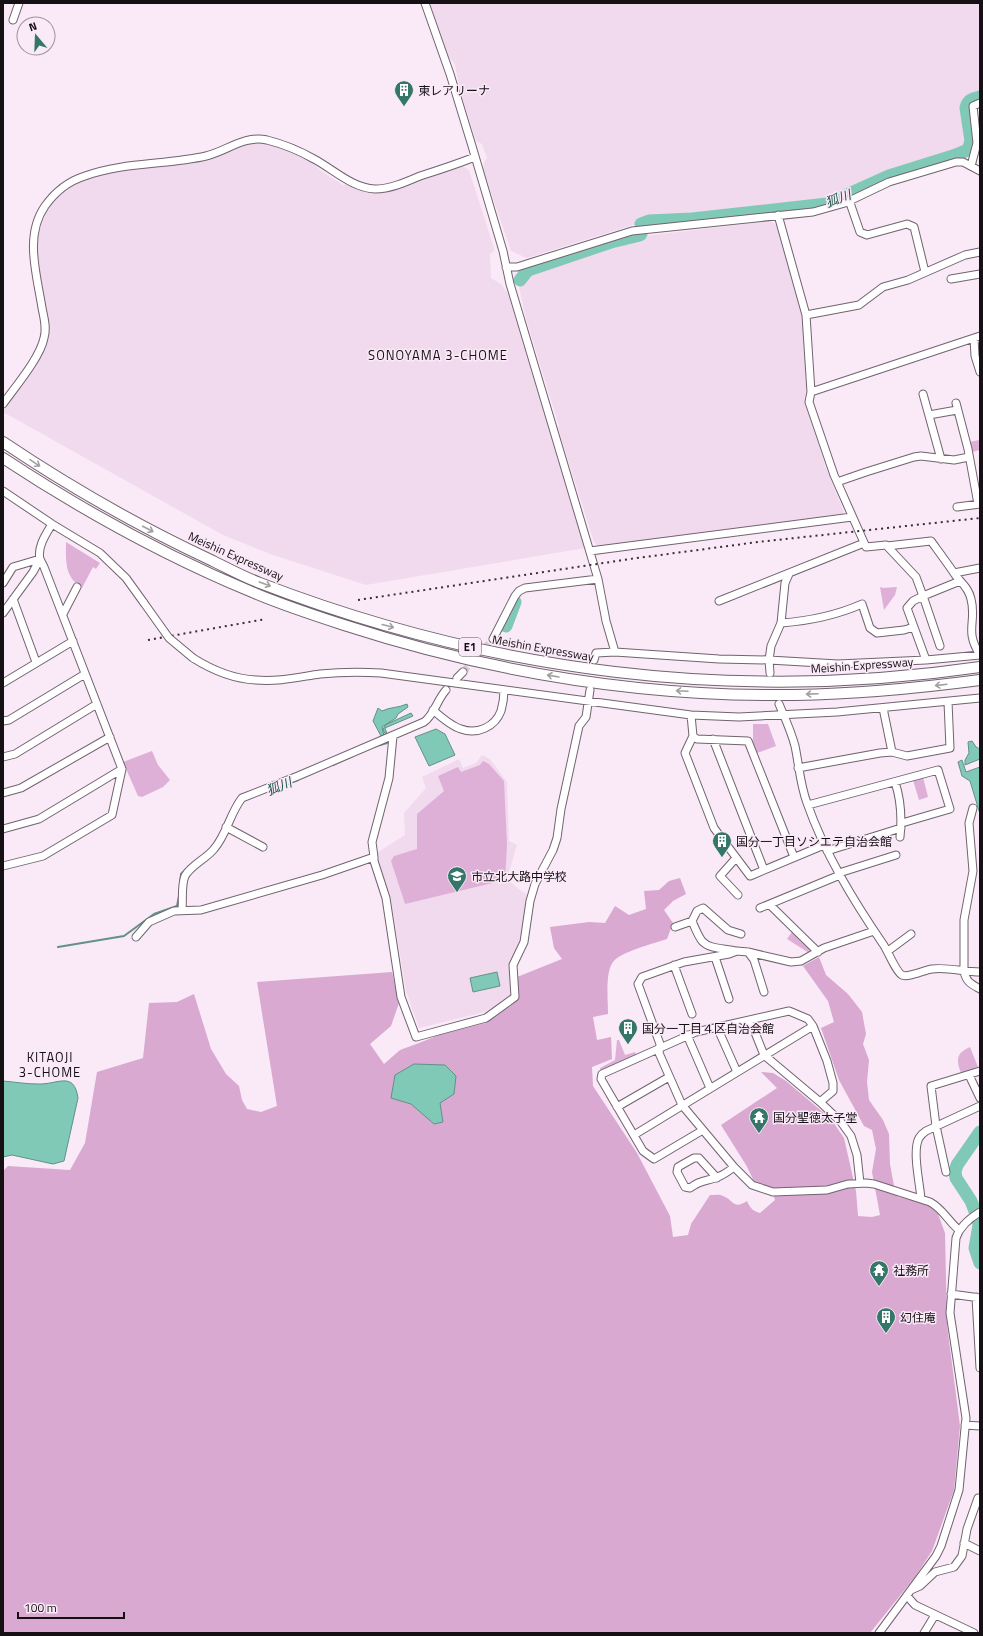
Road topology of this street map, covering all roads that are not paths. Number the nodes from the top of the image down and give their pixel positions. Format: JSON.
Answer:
{"nodes":[{"id":1,"x":19,"y":3,"type":"edge"},
{"id":2,"x":425,"y":3,"type":"edge"},
{"id":3,"x":13,"y":20,"type":"dead end"},
{"id":4,"x":980,"y":103,"type":"edge"},
{"id":5,"x":475,"y":157,"type":"junction"},
{"id":6,"x":971,"y":166,"type":"junction"},
{"id":7,"x":980,"y":171,"type":"edge"},
{"id":8,"x":849,"y":200,"type":"junction"},
{"id":9,"x":778,"y":215,"type":"junction"},
{"id":10,"x":980,"y":253,"type":"edge"},
{"id":11,"x":506,"y":267,"type":"junction"},
{"id":12,"x":925,"y":272,"type":"junction"},
{"id":13,"x":980,"y":274,"type":"edge"},
{"id":14,"x":951,"y":280,"type":"dead end"},
{"id":15,"x":806,"y":315,"type":"junction"},
{"id":16,"x":977,"y":337,"type":"edge"},
{"id":17,"x":980,"y":372,"type":"edge"},
{"id":18,"x":811,"y":392,"type":"junction"},
{"id":19,"x":923,"y":394,"type":"dead end"},
{"id":20,"x":3,"y":404,"type":"edge"},
{"id":21,"x":929,"y":415,"type":"junction"},
{"id":22,"x":3,"y":442,"type":"edge"},
{"id":23,"x":969,"y":457,"type":"junction"},
{"id":24,"x":3,"y":458,"type":"edge"},
{"id":25,"x":941,"y":459,"type":"junction"},
{"id":26,"x":837,"y":482,"type":"junction"},
{"id":27,"x":3,"y":491,"type":"edge"},
{"id":28,"x":979,"y":504,"type":"edge"},
{"id":29,"x":957,"y":507,"type":"dead end"},
{"id":30,"x":852,"y":517,"type":"junction"},
{"id":31,"x":52,"y":524,"type":"junction"},
{"id":32,"x":864,"y":543,"type":"junction"},
{"id":33,"x":887,"y":546,"type":"junction"},
{"id":34,"x":590,"y":551,"type":"junction"},
{"id":35,"x":40,"y":560,"type":"junction"},
{"id":36,"x":980,"y":568,"type":"edge"},
{"id":37,"x":954,"y":573,"type":"junction"},
{"id":38,"x":789,"y":574,"type":"junction"},
{"id":39,"x":598,"y":579,"type":"junction"},
{"id":40,"x":960,"y":581,"type":"junction"},
{"id":41,"x":3,"y":583,"type":"edge"},
{"id":42,"x":77,"y":587,"type":"dead end"},
{"id":43,"x":923,"y":596,"type":"junction"},
{"id":44,"x":13,"y":599,"type":"junction"},
{"id":45,"x":719,"y":601,"type":"dead end"},
{"id":46,"x":3,"y":612,"type":"edge"},
{"id":47,"x":63,"y":614,"type":"junction"},
{"id":48,"x":781,"y":623,"type":"junction"},
{"id":49,"x":914,"y":627,"type":"junction"},
{"id":50,"x":493,"y":639,"type":"tunnel mouth"},
{"id":51,"x":73,"y":642,"type":"junction"},
{"id":52,"x":940,"y":646,"type":"dead end"},
{"id":53,"x":614,"y":652,"type":"junction"},
{"id":54,"x":980,"y":655,"type":"edge"},
{"id":55,"x":594,"y":660,"type":"dead end"},
{"id":56,"x":769,"y":660,"type":"junction"},
{"id":57,"x":926,"y":660,"type":"junction"},
{"id":58,"x":36,"y":662,"type":"junction"},
{"id":59,"x":980,"y":668,"type":"edge"},
{"id":60,"x":462,"y":672,"type":"tunnel mouth"},
{"id":61,"x":770,"y":673,"type":"dead end"},
{"id":62,"x":85,"y":674,"type":"junction"},
{"id":63,"x":457,"y":678,"type":"dead end"},
{"id":64,"x":980,"y":680,"type":"edge"},
{"id":65,"x":3,"y":683,"type":"edge"},
{"id":66,"x":446,"y":690,"type":"dead end"},
{"id":67,"x":504,"y":690,"type":"junction"},
{"id":68,"x":590,"y":690,"type":"dead end"},
{"id":69,"x":980,"y":698,"type":"edge"},
{"id":70,"x":588,"y":702,"type":"junction"},
{"id":71,"x":948,"y":702,"type":"junction"},
{"id":72,"x":97,"y":704,"type":"junction"},
{"id":73,"x":779,"y":704,"type":"dead end"},
{"id":74,"x":883,"y":708,"type":"junction"},
{"id":75,"x":433,"y":710,"type":"junction"},
{"id":76,"x":691,"y":715,"type":"junction"},
{"id":77,"x":785,"y":716,"type":"junction"},
{"id":78,"x":3,"y":721,"type":"edge"},
{"id":79,"x":392,"y":736,"type":"junction"},
{"id":80,"x":693,"y":736,"type":"junction"},
{"id":81,"x":110,"y":738,"type":"junction"},
{"id":82,"x":713,"y":740,"type":"junction"},
{"id":83,"x":892,"y":752,"type":"junction"},
{"id":84,"x":3,"y":757,"type":"edge"},
{"id":85,"x":798,"y":768,"type":"junction"},
{"id":86,"x":122,"y":769,"type":"junction"},
{"id":87,"x":895,"y":782,"type":"junction"},
{"id":88,"x":3,"y":793,"type":"edge"},
{"id":89,"x":808,"y":805,"type":"junction"},
{"id":90,"x":973,"y":808,"type":"dead end"},
{"id":91,"x":901,"y":826,"type":"junction"},
{"id":92,"x":226,"y":827,"type":"junction"},
{"id":93,"x":3,"y":829,"type":"edge"},
{"id":94,"x":900,"y":837,"type":"dead end"},
{"id":95,"x":263,"y":847,"type":"dead end"},
{"id":96,"x":825,"y":848,"type":"junction"},
{"id":97,"x":896,"y":855,"type":"dead end"},
{"id":98,"x":374,"y":857,"type":"junction"},
{"id":99,"x":736,"y":858,"type":"junction"},
{"id":100,"x":794,"y":858,"type":"junction"},
{"id":101,"x":3,"y":866,"type":"edge"},
{"id":102,"x":764,"y":870,"type":"junction"},
{"id":103,"x":840,"y":874,"type":"junction"},
{"id":104,"x":738,"y":895,"type":"dead end"},
{"id":105,"x":770,"y":904,"type":"junction"},
{"id":106,"x":760,"y":908,"type":"dead end"},
{"id":107,"x":182,"y":910,"type":"junction"},
{"id":108,"x":692,"y":921,"type":"junction"},
{"id":109,"x":675,"y":928,"type":"dead end"},
{"id":110,"x":874,"y":931,"type":"junction"},
{"id":111,"x":741,"y":934,"type":"dead end"},
{"id":112,"x":911,"y":934,"type":"dead end"},
{"id":113,"x":136,"y":937,"type":"dead end"},
{"id":114,"x":737,"y":951,"type":"junction"},
{"id":115,"x":888,"y":951,"type":"junction"},
{"id":116,"x":748,"y":952,"type":"junction"},
{"id":117,"x":818,"y":952,"type":"junction"},
{"id":118,"x":715,"y":956,"type":"junction"},
{"id":119,"x":674,"y":965,"type":"junction"},
{"id":120,"x":964,"y":972,"type":"junction"},
{"id":121,"x":980,"y":972,"type":"edge"},
{"id":122,"x":980,"y":989,"type":"edge"},
{"id":123,"x":764,"y":992,"type":"dead end"},
{"id":124,"x":729,"y":999,"type":"dead end"},
{"id":125,"x":692,"y":1014,"type":"dead end"},
{"id":126,"x":750,"y":1020,"type":"junction"},
{"id":127,"x":813,"y":1026,"type":"junction"},
{"id":128,"x":717,"y":1027,"type":"junction"},
{"id":129,"x":687,"y":1035,"type":"junction"},
{"id":130,"x":660,"y":1048,"type":"junction"},
{"id":131,"x":764,"y":1055,"type":"junction"},
{"id":132,"x":980,"y":1071,"type":"edge"},
{"id":133,"x":737,"y":1072,"type":"junction"},
{"id":134,"x":969,"y":1075,"type":"junction"},
{"id":135,"x":669,"y":1077,"type":"junction"},
{"id":136,"x":710,"y":1088,"type":"junction"},
{"id":137,"x":980,"y":1098,"type":"edge"},
{"id":138,"x":820,"y":1102,"type":"junction"},
{"id":139,"x":682,"y":1105,"type":"junction"},
{"id":140,"x":980,"y":1106,"type":"edge"},
{"id":141,"x":617,"y":1107,"type":"junction"},
{"id":142,"x":936,"y":1126,"type":"junction"},
{"id":143,"x":703,"y":1130,"type":"junction"},
{"id":144,"x":634,"y":1135,"type":"junction"},
{"id":145,"x":734,"y":1167,"type":"junction"},
{"id":146,"x":946,"y":1172,"type":"dead end"},
{"id":147,"x":717,"y":1178,"type":"junction"},
{"id":148,"x":860,"y":1183,"type":"junction"},
{"id":149,"x":922,"y":1199,"type":"junction"},
{"id":150,"x":977,"y":1214,"type":"edge"},
{"id":151,"x":959,"y":1230,"type":"junction"},
{"id":152,"x":951,"y":1294,"type":"junction"},
{"id":153,"x":978,"y":1297,"type":"edge"},
{"id":154,"x":980,"y":1368,"type":"edge"},
{"id":155,"x":965,"y":1425,"type":"junction"},
{"id":156,"x":980,"y":1426,"type":"edge"},
{"id":157,"x":980,"y":1498,"type":"edge"},
{"id":158,"x":964,"y":1543,"type":"junction"},
{"id":159,"x":980,"y":1551,"type":"edge"},
{"id":160,"x":909,"y":1593,"type":"junction"},
{"id":161,"x":935,"y":1615,"type":"junction"},
{"id":162,"x":964,"y":1631,"type":"edge"},
{"id":163,"x":879,"y":1633,"type":"edge"},
{"id":164,"x":924,"y":1633,"type":"edge"},
{"id":165,"x":974,"y":1633,"type":"edge"}],
"edges":[{"from":1,"to":3,"type":"street"},
{"from":2,"to":5,"type":"street"},
{"from":4,"to":6,"type":"street"},
{"from":5,"to":11,"type":"street"},
{"from":5,"to":20,"type":"street"},
{"from":6,"to":7,"type":"street"},
{"from":6,"to":8,"type":"street"},
{"from":8,"to":9,"type":"street"},
{"from":8,"to":12,"type":"street"},
{"from":9,"to":11,"type":"street"},
{"from":9,"to":15,"type":"street"},
{"from":10,"to":12,"type":"street"},
{"from":11,"to":34,"type":"street"},
{"from":12,"to":15,"type":"street"},
{"from":13,"to":14,"type":"street"},
{"from":15,"to":18,"type":"street"},
{"from":16,"to":17,"type":"street"},
{"from":16,"to":18,"type":"street"},
{"from":18,"to":26,"type":"street"},
{"from":19,"to":21,"type":"street"},
{"from":21,"to":23,"type":"street"},
{"from":21,"to":25,"type":"street"},
{"from":22,"to":59,"type":"highway","name":"Meishin Expressway","number":"E1","one_way":true},
{"from":23,"to":25,"type":"street"},
{"from":23,"to":28,"type":"street"},
{"from":64,"to":24,"type":"highway","number":"E1","one_way":true},
{"from":25,"to":26,"type":"street"},
{"from":26,"to":30,"type":"street"},
{"from":27,"to":31,"type":"street"},
{"from":28,"to":29,"type":"street"},
{"from":30,"to":32,"type":"street"},
{"from":30,"to":34,"type":"street"},
{"from":31,"to":35,"type":"street"},
{"from":31,"to":67,"type":"street","bridge":true},
{"from":32,"to":33,"type":"street"},
{"from":32,"to":38,"type":"street"},
{"from":33,"to":37,"type":"street"},
{"from":33,"to":43,"type":"street"},
{"from":34,"to":39,"type":"street"},
{"from":35,"to":41,"type":"street"},
{"from":35,"to":44,"type":"street"},
{"from":35,"to":47,"type":"street"},
{"from":36,"to":37,"type":"street"},
{"from":37,"to":40,"type":"street"},
{"from":38,"to":45,"type":"street"},
{"from":38,"to":48,"type":"street"},
{"from":39,"to":50,"type":"street"},
{"from":39,"to":53,"type":"street"},
{"from":40,"to":43,"type":"street"},
{"from":40,"to":54,"type":"street"},
{"from":42,"to":47,"type":"street"},
{"from":43,"to":49,"type":"street"},
{"from":43,"to":52,"type":"street"},
{"from":44,"to":46,"type":"street"},
{"from":44,"to":58,"type":"street"},
{"from":47,"to":51,"type":"street"},
{"from":48,"to":49,"type":"street"},
{"from":48,"to":56,"type":"street"},
{"from":49,"to":57,"type":"street"},
{"from":51,"to":58,"type":"street"},
{"from":51,"to":62,"type":"street"},
{"from":53,"to":55,"type":"street"},
{"from":53,"to":56,"type":"street"},
{"from":54,"to":57,"type":"street"},
{"from":56,"to":57,"type":"street"},
{"from":56,"to":61,"type":"street"},
{"from":58,"to":65,"type":"street"},
{"from":60,"to":63,"type":"street"},
{"from":62,"to":72,"type":"street"},
{"from":62,"to":78,"type":"street"},
{"from":66,"to":75,"type":"street"},
{"from":67,"to":70,"type":"street"},
{"from":67,"to":75,"type":"street"},
{"from":68,"to":70,"type":"street"},
{"from":69,"to":71,"type":"street"},
{"from":70,"to":76,"type":"street"},
{"from":70,"to":98,"type":"street"},
{"from":71,"to":74,"type":"street"},
{"from":71,"to":83,"type":"street"},
{"from":72,"to":81,"type":"street"},
{"from":72,"to":84,"type":"street"},
{"from":73,"to":77,"type":"street"},
{"from":74,"to":77,"type":"street"},
{"from":74,"to":83,"type":"street"},
{"from":75,"to":79,"type":"street"},
{"from":76,"to":77,"type":"street"},
{"from":76,"to":80,"type":"street"},
{"from":77,"to":85,"type":"street"},
{"from":79,"to":92,"type":"street"},
{"from":79,"to":98,"type":"street"},
{"from":80,"to":82,"type":"street"},
{"from":80,"to":99,"type":"street"},
{"from":81,"to":86,"type":"street"},
{"from":81,"to":88,"type":"street"},
{"from":82,"to":100,"type":"street"},
{"from":82,"to":102,"type":"street"},
{"from":83,"to":85,"type":"street"},
{"from":85,"to":89,"type":"street"},
{"from":86,"to":93,"type":"street"},
{"from":86,"to":101,"type":"street"},
{"from":87,"to":89,"type":"street"},
{"from":87,"to":91,"type":"street"},
{"from":87,"to":91,"type":"street"},
{"from":89,"to":96,"type":"street"},
{"from":90,"to":120,"type":"street"},
{"from":91,"to":94,"type":"street"},
{"from":91,"to":96,"type":"street"},
{"from":92,"to":95,"type":"street"},
{"from":92,"to":107,"type":"street"},
{"from":96,"to":100,"type":"street"},
{"from":96,"to":103,"type":"street"},
{"from":97,"to":103,"type":"street"},
{"from":98,"to":107,"type":"street"},
{"from":99,"to":102,"type":"street"},
{"from":99,"to":104,"type":"street"},
{"from":100,"to":102,"type":"street"},
{"from":103,"to":105,"type":"street"},
{"from":103,"to":110,"type":"street"},
{"from":105,"to":106,"type":"street"},
{"from":105,"to":117,"type":"street"},
{"from":107,"to":113,"type":"street"},
{"from":108,"to":109,"type":"street"},
{"from":108,"to":111,"type":"street"},
{"from":108,"to":114,"type":"street"},
{"from":110,"to":115,"type":"street"},
{"from":110,"to":117,"type":"street"},
{"from":112,"to":115,"type":"street"},
{"from":114,"to":116,"type":"street"},
{"from":114,"to":118,"type":"street"},
{"from":115,"to":120,"type":"street"},
{"from":116,"to":117,"type":"street"},
{"from":116,"to":123,"type":"street"},
{"from":118,"to":119,"type":"street"},
{"from":118,"to":124,"type":"street"},
{"from":119,"to":125,"type":"street"},
{"from":119,"to":130,"type":"street"},
{"from":120,"to":121,"type":"street"},
{"from":120,"to":122,"type":"street"},
{"from":126,"to":127,"type":"street"},
{"from":126,"to":128,"type":"street"},
{"from":126,"to":131,"type":"street"},
{"from":127,"to":131,"type":"street"},
{"from":127,"to":138,"type":"street"},
{"from":128,"to":129,"type":"street"},
{"from":128,"to":133,"type":"street"},
{"from":129,"to":130,"type":"street"},
{"from":129,"to":136,"type":"street"},
{"from":130,"to":135,"type":"street"},
{"from":130,"to":141,"type":"street"},
{"from":131,"to":133,"type":"street"},
{"from":131,"to":138,"type":"street"},
{"from":132,"to":134,"type":"street"},
{"from":133,"to":136,"type":"street"},
{"from":134,"to":137,"type":"street"},
{"from":134,"to":142,"type":"street"},
{"from":135,"to":139,"type":"street"},
{"from":135,"to":141,"type":"street"},
{"from":136,"to":139,"type":"street"},
{"from":138,"to":148,"type":"street"},
{"from":139,"to":143,"type":"street"},
{"from":139,"to":144,"type":"street"},
{"from":140,"to":142,"type":"street"},
{"from":141,"to":144,"type":"street"},
{"from":142,"to":146,"type":"street"},
{"from":142,"to":149,"type":"street"},
{"from":143,"to":144,"type":"street"},
{"from":143,"to":145,"type":"street"},
{"from":145,"to":147,"type":"street"},
{"from":145,"to":148,"type":"street"},
{"from":147,"to":147,"type":"street"},
{"from":148,"to":149,"type":"street"},
{"from":149,"to":151,"type":"street"},
{"from":150,"to":151,"type":"street"},
{"from":151,"to":152,"type":"street"},
{"from":152,"to":153,"type":"street"},
{"from":152,"to":155,"type":"street"},
{"from":153,"to":154,"type":"street"},
{"from":155,"to":156,"type":"street"},
{"from":155,"to":160,"type":"street"},
{"from":157,"to":158,"type":"street"},
{"from":158,"to":159,"type":"street"},
{"from":158,"to":160,"type":"street"},
{"from":160,"to":161,"type":"street"},
{"from":160,"to":163,"type":"street"},
{"from":161,"to":162,"type":"street"},
{"from":161,"to":164,"type":"street"},
{"from":162,"to":165,"type":"street"}]}
